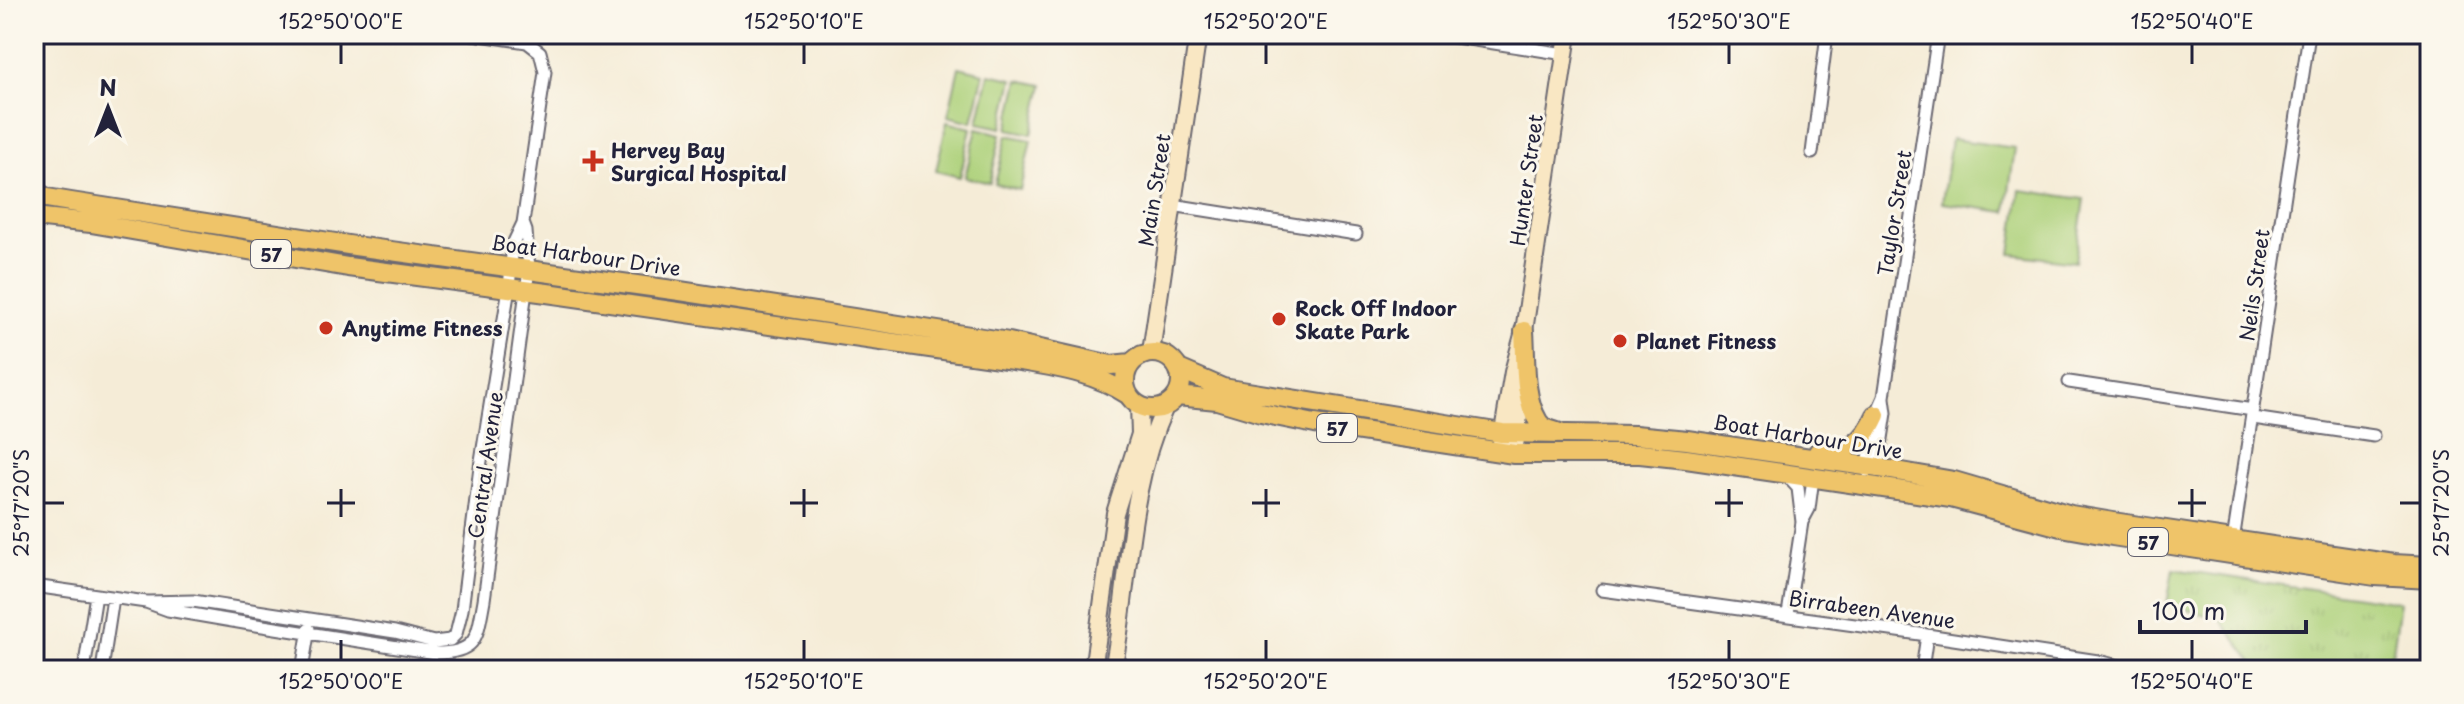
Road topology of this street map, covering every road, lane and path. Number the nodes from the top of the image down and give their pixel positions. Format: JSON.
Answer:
{"nodes":[{"id":1,"x":473,"y":34,"type":"edge"},
{"id":2,"x":1198,"y":34,"type":"edge"},
{"id":3,"x":1436,"y":34,"type":"edge"},
{"id":4,"x":1568,"y":34,"type":"edge"},
{"id":5,"x":1827,"y":34,"type":"edge"},
{"id":6,"x":1938,"y":34,"type":"edge"},
{"id":7,"x":2309,"y":34,"type":"edge"},
{"id":8,"x":1565,"y":54,"type":"junction"},
{"id":9,"x":1812,"y":153,"type":"dead end"},
{"id":10,"x":34,"y":191,"type":"edge"},
{"id":11,"x":1172,"y":205,"type":"junction"},
{"id":12,"x":34,"y":217,"type":"edge"},
{"id":13,"x":1356,"y":234,"type":"dead end"},
{"id":14,"x":520,"y":268,"type":"junction"},
{"id":15,"x":518,"y":289,"type":"junction"},
{"id":16,"x":703,"y":295,"type":"junction"},
{"id":17,"x":782,"y":326,"type":"junction"},
{"id":18,"x":1524,"y":331,"type":"junction"},
{"id":19,"x":1151,"y":352,"type":"junction"},
{"id":20,"x":1131,"y":363,"type":"junction"},
{"id":21,"x":1179,"y":369,"type":"junction"},
{"id":22,"x":2069,"y":382,"type":"dead end"},
{"id":23,"x":1884,"y":397,"type":"junction"},
{"id":24,"x":1133,"y":400,"type":"junction"},
{"id":25,"x":1171,"y":401,"type":"junction"},
{"id":26,"x":2253,"y":414,"type":"junction"},
{"id":27,"x":1876,"y":415,"type":"junction"},
{"id":28,"x":1509,"y":434,"type":"junction"},
{"id":29,"x":1565,"y":435,"type":"junction"},
{"id":30,"x":2374,"y":436,"type":"dead end"},
{"id":31,"x":1727,"y":446,"type":"junction"},
{"id":32,"x":1507,"y":453,"type":"junction"},
{"id":33,"x":1779,"y":454,"type":"junction"},
{"id":34,"x":1873,"y":468,"type":"junction"},
{"id":35,"x":1784,"y":474,"type":"junction"},
{"id":36,"x":1813,"y":478,"type":"junction"},
{"id":37,"x":1870,"y":487,"type":"junction"},
{"id":38,"x":1802,"y":522,"type":"junction"},
{"id":39,"x":2233,"y":541,"type":"junction"},
{"id":40,"x":2430,"y":566,"type":"edge"},
{"id":41,"x":2430,"y":579,"type":"edge"},
{"id":42,"x":34,"y":586,"type":"edge"},
{"id":43,"x":1602,"y":590,"type":"dead end"},
{"id":44,"x":96,"y":595,"type":"junction"},
{"id":45,"x":113,"y":598,"type":"junction"},
{"id":46,"x":146,"y":602,"type":"junction"},
{"id":47,"x":1788,"y":614,"type":"junction"},
{"id":48,"x":310,"y":621,"type":"junction"},
{"id":49,"x":308,"y":634,"type":"junction"},
{"id":50,"x":1927,"y":635,"type":"junction"},
{"id":51,"x":84,"y":670,"type":"edge"},
{"id":52,"x":102,"y":670,"type":"edge"},
{"id":53,"x":302,"y":670,"type":"edge"},
{"id":54,"x":1093,"y":670,"type":"edge"},
{"id":55,"x":1113,"y":670,"type":"edge"},
{"id":56,"x":1922,"y":670,"type":"edge"},
{"id":57,"x":2135,"y":670,"type":"edge"}],
"edges":[{"from":1,"to":14,"type":"street"},
{"from":2,"to":11,"type":"street","name":"Main Street"},
{"from":3,"to":8,"type":"street"},
{"from":4,"to":8,"type":"street","name":"Hunter Street"},
{"from":5,"to":9,"type":"street"},
{"from":6,"to":23,"type":"street","name":"Taylor Street"},
{"from":7,"to":26,"type":"street","name":"Neils Street"},
{"from":8,"to":18,"type":"street","name":"Hunter Street"},
{"from":10,"to":14,"type":"main road","name":"Boat Harbour Drive","number":"57"},
{"from":11,"to":13,"type":"street"},
{"from":11,"to":19,"type":"street","name":"Main Street"},
{"from":12,"to":15,"type":"main road","number":"57"},
{"from":14,"to":15,"type":"street","name":"Central Avenue"},
{"from":14,"to":15,"type":"street","name":"Central Avenue"},
{"from":14,"to":16,"type":"main road","name":"Boat Harbour Drive","number":"57"},
{"from":15,"to":17,"type":"main road","number":"57"},
{"from":15,"to":48,"type":"street","name":"Central Avenue"},
{"from":15,"to":49,"type":"street","name":"Central Avenue"},
{"from":16,"to":17,"type":"main road"},
{"from":16,"to":20,"type":"main road","name":"Boat Harbour Drive","number":"57"},
{"from":17,"to":24,"type":"main road","number":"57"},
{"from":18,"to":28,"type":"street","name":"Hunter Street"},
{"from":18,"to":29,"type":"main road"},
{"from":19,"to":20,"type":"main road"},
{"from":19,"to":21,"type":"main road","number":"57"},
{"from":20,"to":24,"type":"main road"},
{"from":21,"to":25,"type":"main road"},
{"from":21,"to":28,"type":"main road","name":"Boat Harbour Drive","number":"57"},
{"from":22,"to":26,"type":"street"},
{"from":23,"to":27,"type":"street","name":"Taylor Street"},
{"from":23,"to":34,"type":"street","name":"Taylor Street"},
{"from":24,"to":25,"type":"main road","number":"57"},
{"from":24,"to":54,"type":"street"},
{"from":25,"to":32,"type":"main road","name":"Boat Harbour Drive","number":"57"},
{"from":25,"to":55,"type":"street"},
{"from":26,"to":30,"type":"street"},
{"from":26,"to":39,"type":"street","name":"Neils Street"},
{"from":27,"to":33,"type":"main road"},
{"from":27,"to":34,"type":"street","name":"Taylor Street"},
{"from":28,"to":29,"type":"main road","name":"Boat Harbour Drive","number":"57"},
{"from":28,"to":32,"type":"street","name":"Hunter Street"},
{"from":29,"to":31,"type":"main road","name":"Boat Harbour Drive","number":"57"},
{"from":31,"to":33,"type":"main road","name":"Boat Harbour Drive","number":"57"},
{"from":31,"to":36,"type":"main road"},
{"from":32,"to":35,"type":"main road","name":"Boat Harbour Drive","number":"57"},
{"from":33,"to":34,"type":"main road","name":"Boat Harbour Drive","number":"57"},
{"from":34,"to":37,"type":"street","name":"Taylor Street"},
{"from":34,"to":39,"type":"main road","name":"Boat Harbour Drive","number":"57"},
{"from":35,"to":36,"type":"main road","name":"Boat Harbour Drive","number":"57"},
{"from":35,"to":38,"type":"street"},
{"from":36,"to":37,"type":"main road","name":"Boat Harbour Drive","number":"57"},
{"from":36,"to":38,"type":"street"},
{"from":37,"to":41,"type":"main road","name":"Boat Harbour Drive","number":"57"},
{"from":38,"to":47,"type":"street"},
{"from":39,"to":40,"type":"main road","name":"Boat Harbour Drive","number":"57"},
{"from":42,"to":44,"type":"street"},
{"from":43,"to":47,"type":"street","name":"Birrabeen Avenue"},
{"from":44,"to":45,"type":"street"},
{"from":44,"to":51,"type":"street"},
{"from":45,"to":46,"type":"street"},
{"from":45,"to":52,"type":"street"},
{"from":46,"to":48,"type":"street"},
{"from":46,"to":49,"type":"street"},
{"from":47,"to":50,"type":"street","name":"Birrabeen Avenue"},
{"from":48,"to":49,"type":"street"},
{"from":49,"to":53,"type":"street"},
{"from":50,"to":56,"type":"street"},
{"from":50,"to":57,"type":"street","name":"Birrabeen Avenue"}]}
